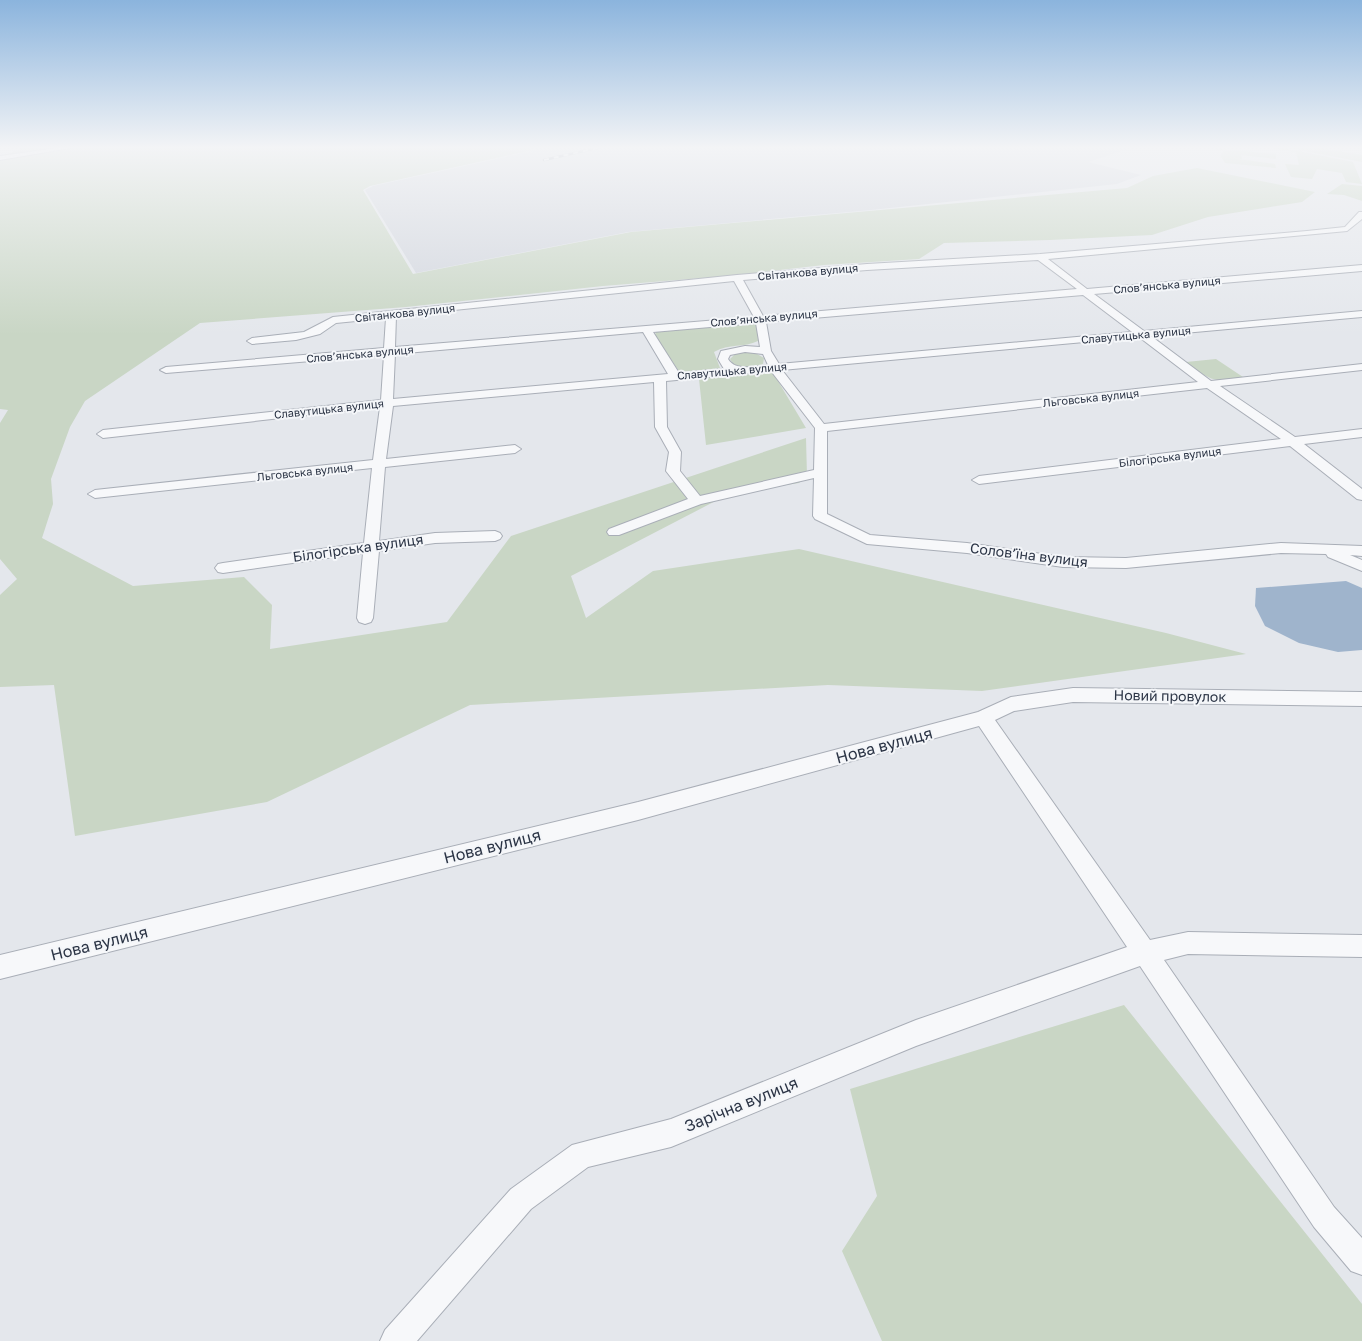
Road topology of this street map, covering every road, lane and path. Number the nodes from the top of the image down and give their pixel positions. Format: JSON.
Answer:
{"nodes":[{"id":1,"x":1362,"y":214,"type":"edge"},
{"id":2,"x":1040,"y":258,"type":"junction"},
{"id":3,"x":1362,"y":268,"type":"edge"},
{"id":4,"x":737,"y":278,"type":"junction"},
{"id":5,"x":1085,"y":291,"type":"junction"},
{"id":6,"x":1362,"y":314,"type":"edge"},
{"id":7,"x":391,"y":315,"type":"junction"},
{"id":8,"x":760,"y":319,"type":"junction"},
{"id":9,"x":646,"y":328,"type":"junction"},
{"id":10,"x":1141,"y":334,"type":"junction"},
{"id":11,"x":252,"y":341,"type":"dead end"},
{"id":12,"x":390,"y":351,"type":"junction"},
{"id":13,"x":766,"y":351,"type":"junction"},
{"id":14,"x":774,"y":367,"type":"junction"},
{"id":15,"x":1362,"y":367,"type":"edge"},
{"id":16,"x":166,"y":370,"type":"dead end"},
{"id":17,"x":738,"y":371,"type":"junction"},
{"id":18,"x":675,"y":376,"type":"junction"},
{"id":19,"x":660,"y":378,"type":"junction"},
{"id":20,"x":1209,"y":385,"type":"junction"},
{"id":21,"x":387,"y":403,"type":"junction"},
{"id":22,"x":821,"y":428,"type":"junction"},
{"id":23,"x":1362,"y":433,"type":"edge"},
{"id":24,"x":103,"y":434,"type":"dead end"},
{"id":25,"x":1293,"y":442,"type":"junction"},
{"id":26,"x":515,"y":449,"type":"dead end"},
{"id":27,"x":379,"y":464,"type":"junction"},
{"id":28,"x":820,"y":473,"type":"junction"},
{"id":29,"x":979,"y":480,"type":"dead end"},
{"id":30,"x":95,"y":494,"type":"dead end"},
{"id":31,"x":1362,"y":496,"type":"edge"},
{"id":32,"x":696,"y":501,"type":"junction"},
{"id":33,"x":614,"y":532,"type":"dead end"},
{"id":34,"x":495,"y":536,"type":"dead end"},
{"id":35,"x":371,"y":546,"type":"junction"},
{"id":36,"x":1321,"y":549,"type":"junction"},
{"id":37,"x":1362,"y":551,"type":"edge"},
{"id":38,"x":1362,"y":566,"type":"edge"},
{"id":39,"x":222,"y":568,"type":"dead end"},
{"id":40,"x":365,"y":618,"type":"dead end"},
{"id":41,"x":1362,"y":700,"type":"edge"},
{"id":42,"x":983,"y":718,"type":"junction"},
{"id":43,"x":1362,"y":946,"type":"edge"},
{"id":44,"x":1145,"y":953,"type":"junction"},
{"id":45,"x":0,"y":967,"type":"edge"},
{"id":46,"x":1362,"y":1260,"type":"edge"},
{"id":47,"x":396,"y":1341,"type":"edge"}],
"edges":[{"from":1,"to":2,"type":"street","name":"Світанкова вулиця"},
{"from":2,"to":4,"type":"street","name":"Світанкова вулиця"},
{"from":2,"to":5,"type":"street"},
{"from":3,"to":5,"type":"street","name":"Словʼянська вулиця"},
{"from":4,"to":7,"type":"street","name":"Світанкова вулиця"},
{"from":4,"to":8,"type":"street"},
{"from":5,"to":8,"type":"street","name":"Словʼянська вулиця"},
{"from":5,"to":10,"type":"street"},
{"from":6,"to":10,"type":"street","name":"Славутицька вулиця"},
{"from":7,"to":11,"type":"street","name":"Світанкова вулиця"},
{"from":7,"to":12,"type":"street"},
{"from":8,"to":9,"type":"street","name":"Словʼянська вулиця"},
{"from":8,"to":13,"type":"street"},
{"from":9,"to":12,"type":"street","name":"Словʼянська вулиця"},
{"from":9,"to":18,"type":"street"},
{"from":10,"to":14,"type":"street","name":"Славутицька вулиця"},
{"from":10,"to":20,"type":"street"},
{"from":12,"to":16,"type":"street","name":"Словʼянська вулиця"},
{"from":12,"to":21,"type":"street"},
{"from":13,"to":14,"type":"street"},
{"from":13,"to":17,"type":"street"},
{"from":14,"to":17,"type":"street","name":"Славутицька вулиця"},
{"from":14,"to":22,"type":"street"},
{"from":15,"to":20,"type":"street","name":"Льговська вулиця"},
{"from":17,"to":18,"type":"street","name":"Славутицька вулиця"},
{"from":18,"to":19,"type":"street","name":"Славутицька вулиця"},
{"from":19,"to":21,"type":"street","name":"Славутицька вулиця"},
{"from":19,"to":32,"type":"street"},
{"from":20,"to":22,"type":"street","name":"Льговська вулиця"},
{"from":20,"to":25,"type":"street"},
{"from":21,"to":24,"type":"street","name":"Славутицька вулиця"},
{"from":21,"to":27,"type":"street"},
{"from":22,"to":28,"type":"street"},
{"from":23,"to":25,"type":"street","name":"Білогірська вулиця"},
{"from":25,"to":29,"type":"street","name":"Білогірська вулиця"},
{"from":25,"to":31,"type":"street"},
{"from":26,"to":27,"type":"street","name":"Льговська вулиця"},
{"from":27,"to":30,"type":"street","name":"Льговська вулиця"},
{"from":27,"to":35,"type":"street"},
{"from":28,"to":32,"type":"street"},
{"from":28,"to":36,"type":"street","name":"Соловʼїна вулиця"},
{"from":32,"to":33,"type":"street"},
{"from":34,"to":35,"type":"street","name":"Білогірська вулиця"},
{"from":35,"to":39,"type":"street","name":"Білогірська вулиця"},
{"from":35,"to":40,"type":"street"},
{"from":36,"to":37,"type":"street","name":"Соловʼїна вулиця"},
{"from":36,"to":38,"type":"street"},
{"from":41,"to":42,"type":"street","name":"Новий провулок"},
{"from":42,"to":44,"type":"street"},
{"from":42,"to":45,"type":"street","name":"Нова вулиця"},
{"from":43,"to":44,"type":"street","name":"Зарічна вулиця"},
{"from":44,"to":46,"type":"street"},
{"from":44,"to":47,"type":"street","name":"Зарічна вулиця"}]}
